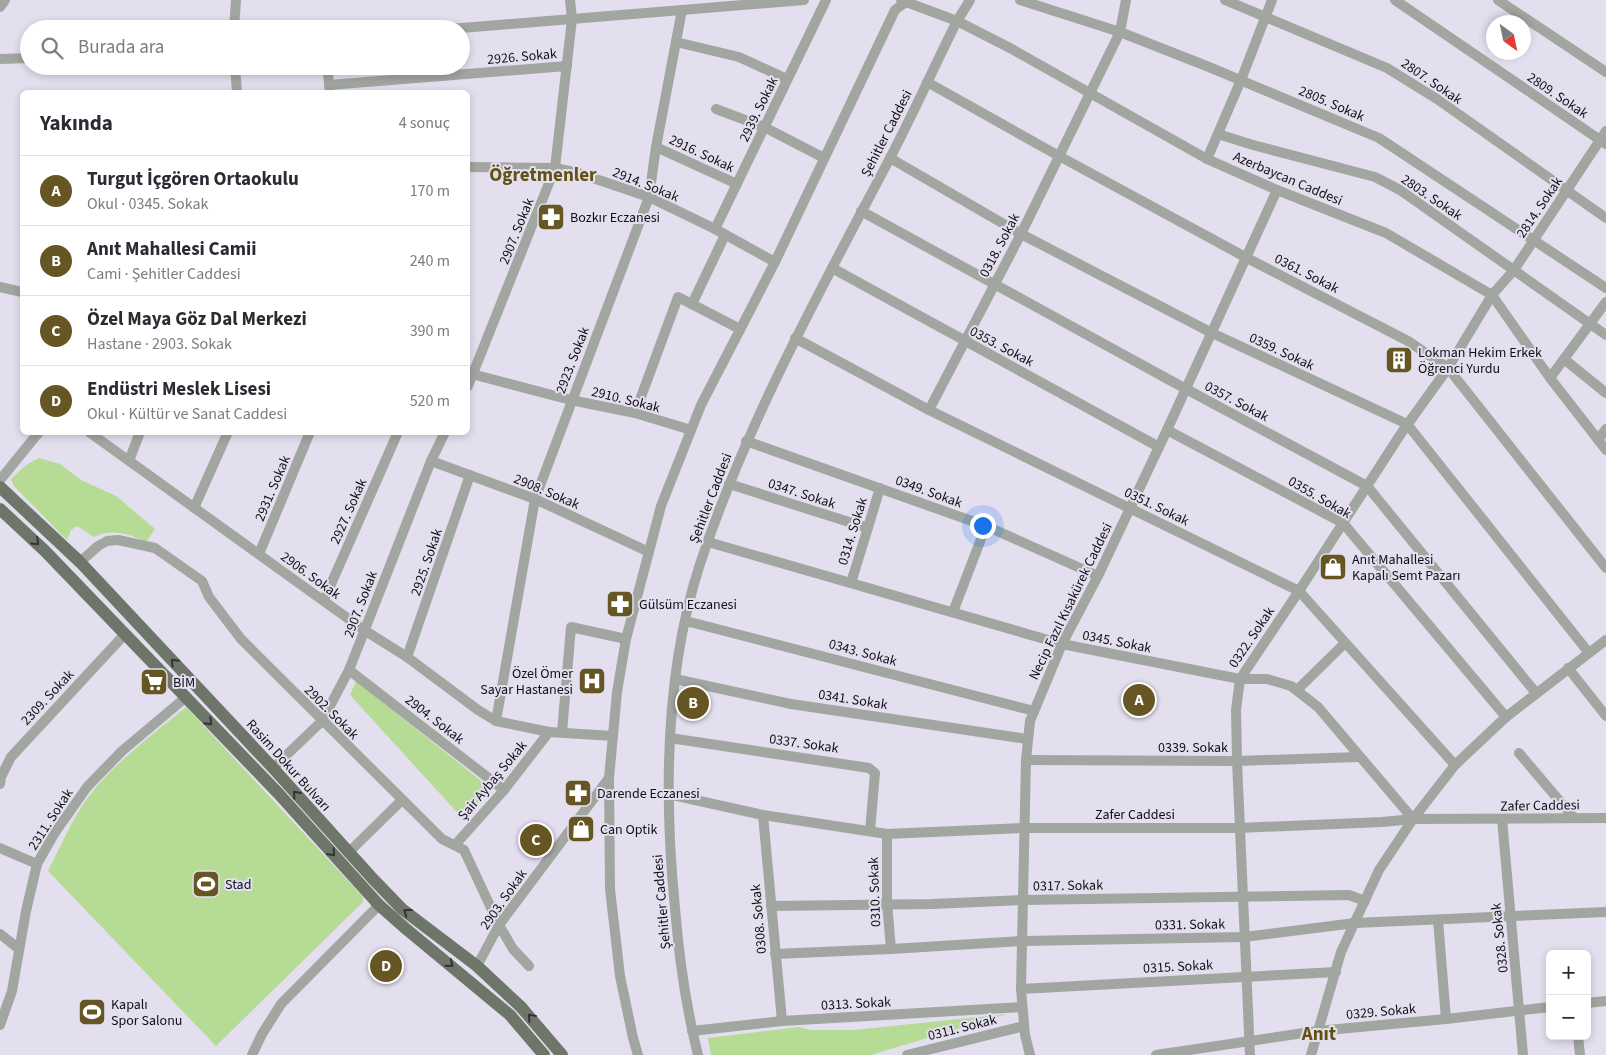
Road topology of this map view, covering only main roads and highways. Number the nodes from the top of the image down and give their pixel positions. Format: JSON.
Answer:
{"nodes":[{"id":1,"x":0,"y":487,"type":"edge"},
{"id":2,"x":0,"y":509,"type":"edge"},
{"id":3,"x":544,"y":1055,"type":"edge"},
{"id":4,"x":562,"y":1055,"type":"edge"}],
"edges":[{"from":4,"to":1,"type":"main road","name":"Rasim Dokur Bulvarı","one_way":true},
{"from":2,"to":3,"type":"main road","one_way":true}]}
